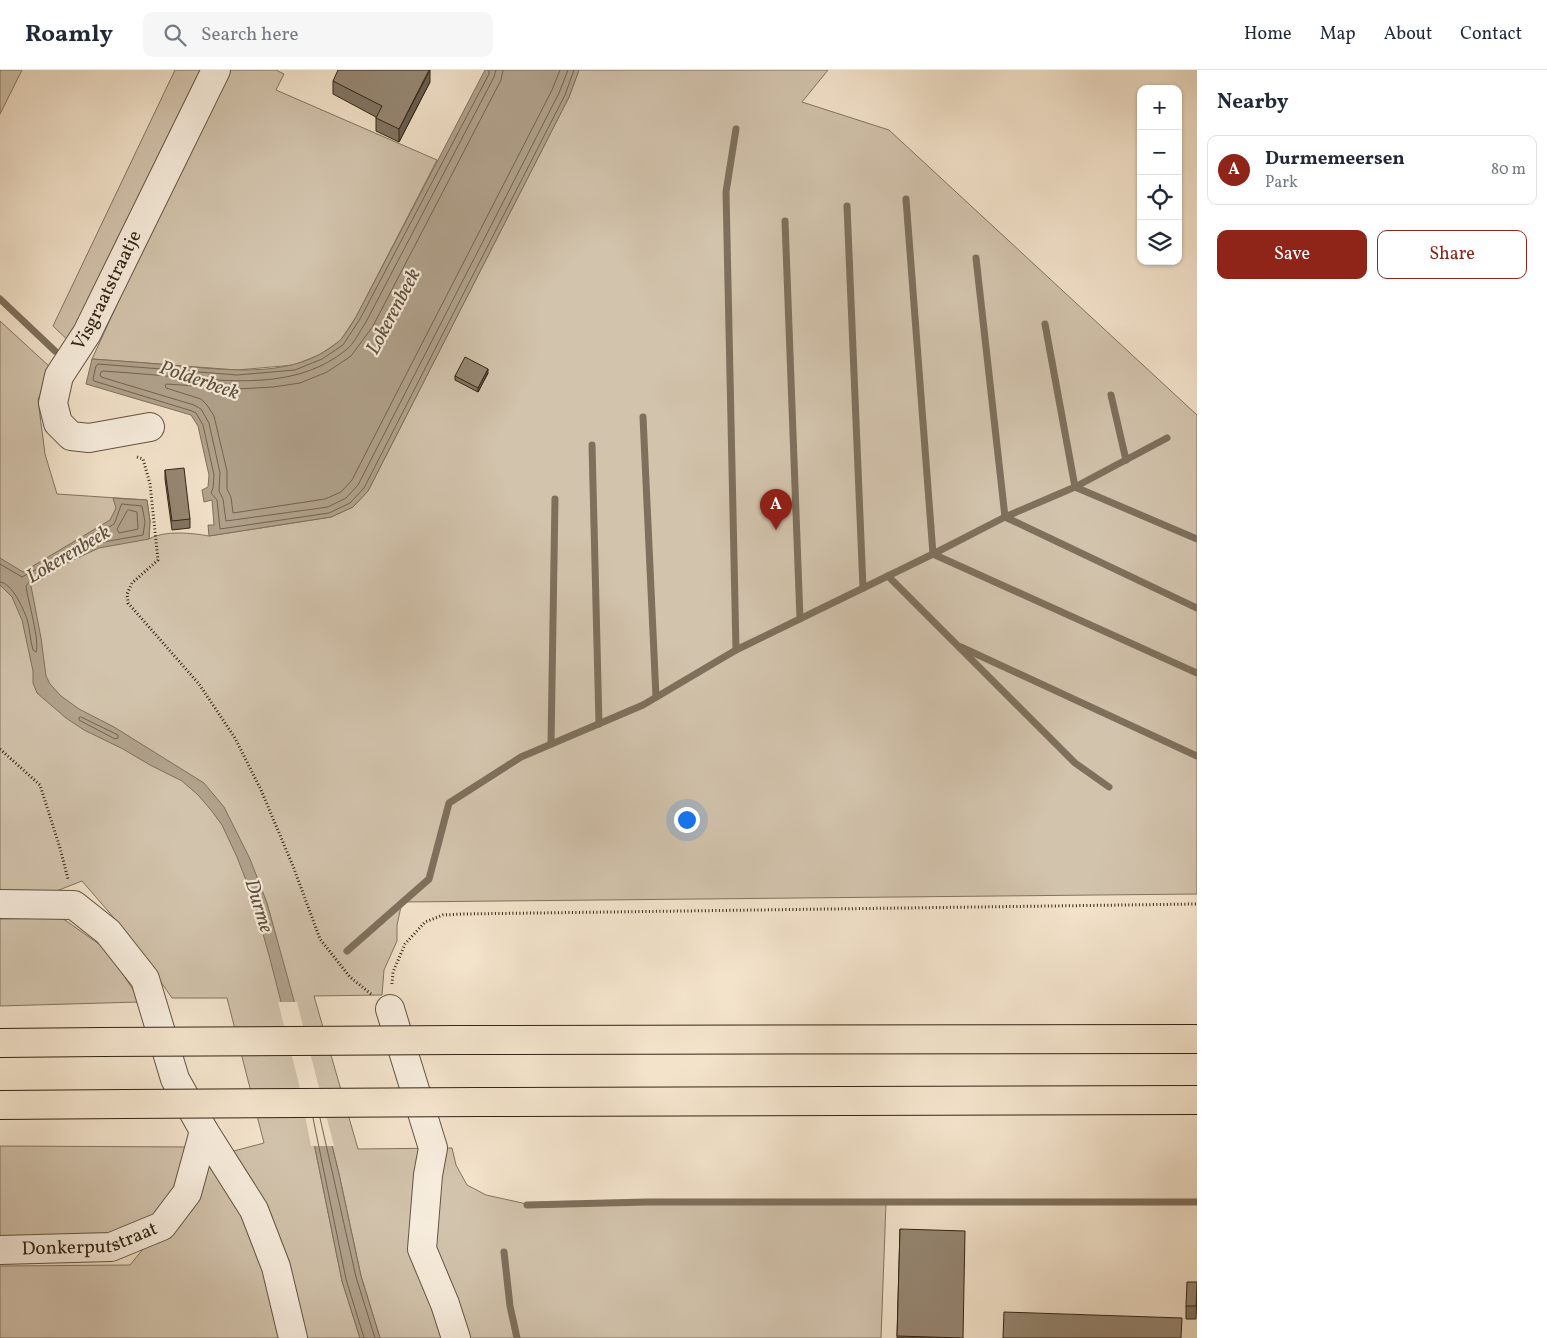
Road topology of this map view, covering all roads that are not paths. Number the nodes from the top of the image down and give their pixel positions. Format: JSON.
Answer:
{"nodes":[{"id":1,"x":216,"y":70,"type":"edge"},
{"id":2,"x":150,"y":427,"type":"dead end"},
{"id":3,"x":0,"y":904,"type":"edge"},
{"id":4,"x":390,"y":1009,"type":"road end"},
{"id":5,"x":1197,"y":1039,"type":"edge"},
{"id":6,"x":0,"y":1042,"type":"edge"},
{"id":7,"x":1197,"y":1100,"type":"edge"},
{"id":8,"x":0,"y":1104,"type":"edge"},
{"id":9,"x":204,"y":1131,"type":"junction"},
{"id":10,"x":0,"y":1250,"type":"edge"},
{"id":11,"x":293,"y":1338,"type":"edge"},
{"id":12,"x":456,"y":1338,"type":"edge"}],
"edges":[{"from":1,"to":2,"type":"street","name":"Visgraatstraatje"},
{"from":3,"to":9,"type":"street"},
{"from":4,"to":12,"type":"street"},
{"from":5,"to":6,"type":"highway","bridge":true},
{"from":7,"to":8,"type":"highway","bridge":true},
{"from":9,"to":10,"type":"street","name":"Donkerputstraat"},
{"from":9,"to":11,"type":"street"}]}
